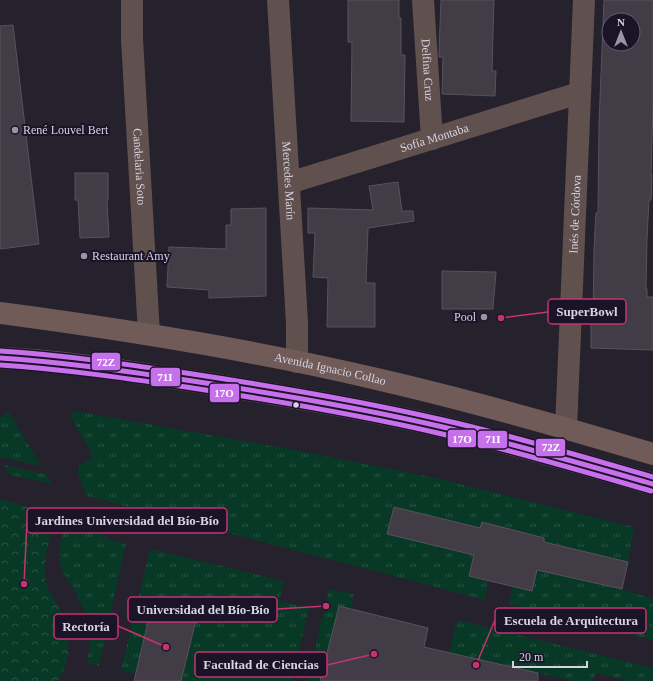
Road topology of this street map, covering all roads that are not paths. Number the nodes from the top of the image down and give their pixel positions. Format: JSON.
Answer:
{"nodes":[{"id":1,"x":132,"y":0,"type":"edge"},
{"id":2,"x":278,"y":0,"type":"edge"},
{"id":3,"x":423,"y":0,"type":"edge"},
{"id":4,"x":584,"y":0,"type":"edge"},
{"id":5,"x":579,"y":93,"type":"junction"},
{"id":6,"x":432,"y":139,"type":"junction"},
{"id":7,"x":289,"y":183,"type":"junction"},
{"id":8,"x":0,"y":314,"type":"edge"},
{"id":9,"x":149,"y":334,"type":"junction"},
{"id":10,"x":0,"y":358,"type":"edge"},
{"id":11,"x":297,"y":362,"type":"junction"},
{"id":12,"x":566,"y":429,"type":"junction"},
{"id":13,"x":653,"y":454,"type":"edge"},
{"id":14,"x":653,"y":484,"type":"edge"}],
"edges":[{"from":1,"to":9,"type":"street","name":"Candelaria Soto"},
{"from":2,"to":7,"type":"street","name":"Mercedes Marín"},
{"from":3,"to":6,"type":"street","name":"Delfina Cruz"},
{"from":4,"to":5,"type":"street","name":"Inés de Córdova"},
{"from":5,"to":6,"type":"street","name":"Sofía Montaba"},
{"from":5,"to":12,"type":"street","name":"Inés de Córdova"},
{"from":6,"to":7,"type":"street","name":"Sofía Montaba"},
{"from":7,"to":11,"type":"street","name":"Mercedes Marín"},
{"from":8,"to":9,"type":"main road","name":"Avenida Ignacio Collao"},
{"from":9,"to":11,"type":"main road","name":"Avenida Ignacio Collao"},
{"from":10,"to":14,"type":"main road"},
{"from":11,"to":12,"type":"main road","name":"Avenida Ignacio Collao"},
{"from":12,"to":13,"type":"main road","name":"Avenida Ignacio Collao"}]}
